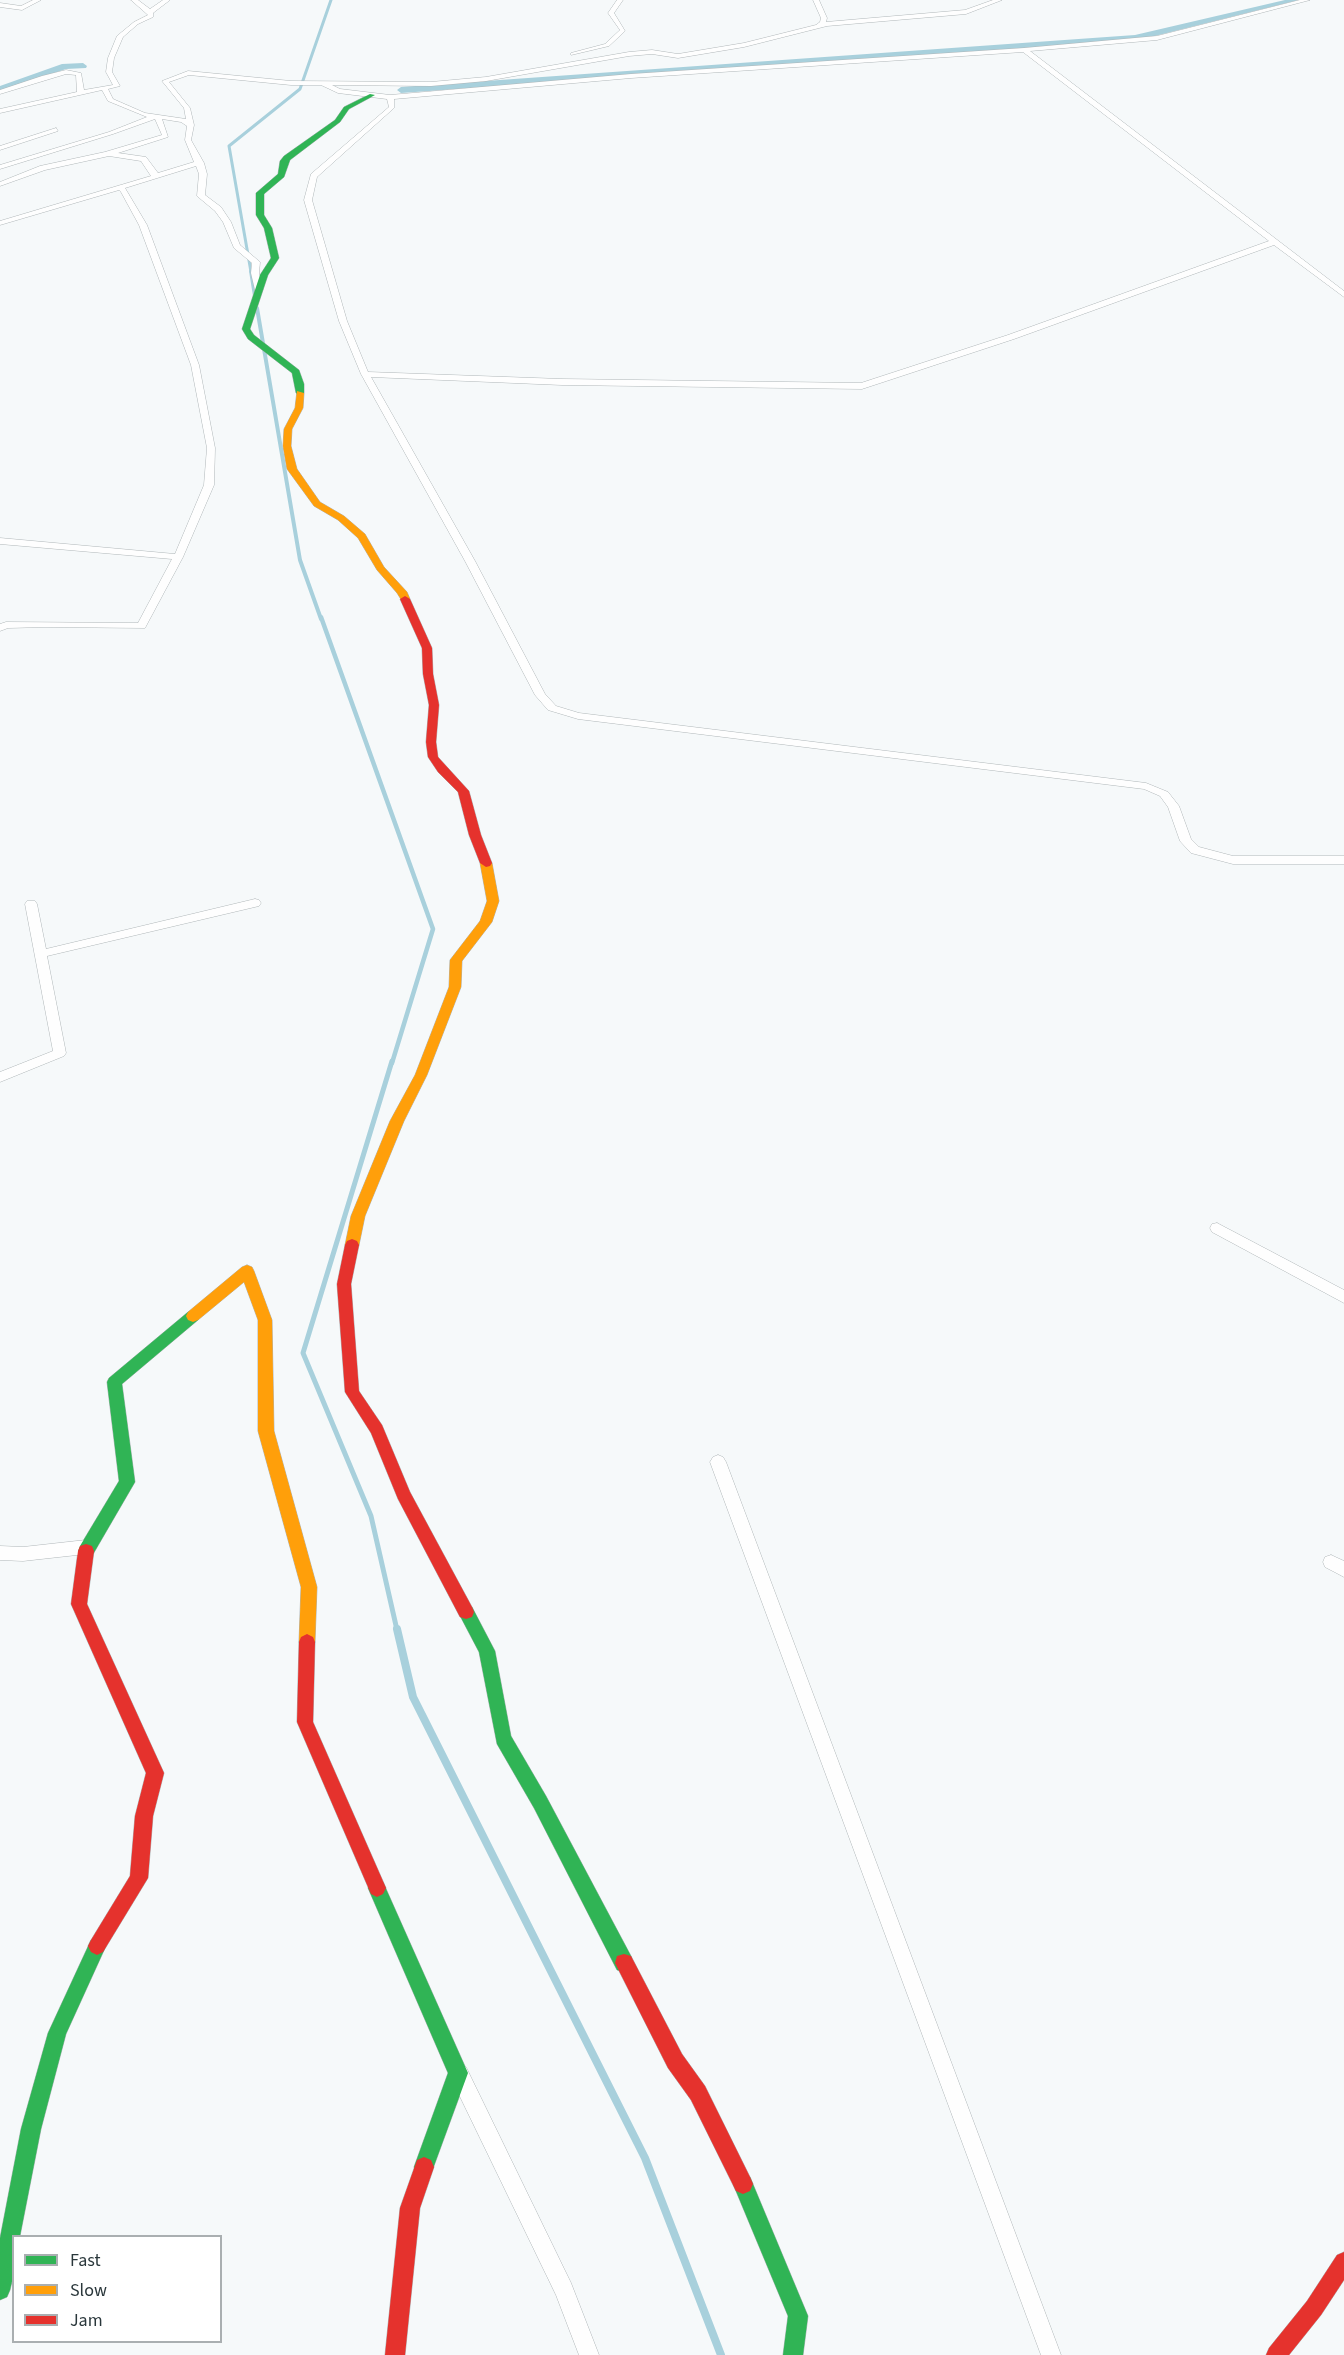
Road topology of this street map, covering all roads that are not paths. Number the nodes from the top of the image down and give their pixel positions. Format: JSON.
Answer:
{"nodes":[{"id":1,"x":38,"y":0,"type":"edge"},
{"id":2,"x":134,"y":0,"type":"edge"},
{"id":3,"x":620,"y":0,"type":"edge"},
{"id":4,"x":817,"y":0,"type":"edge"},
{"id":5,"x":999,"y":0,"type":"edge"},
{"id":6,"x":1307,"y":0,"type":"edge"},
{"id":7,"x":168,"y":2,"type":"edge"},
{"id":8,"x":0,"y":5,"type":"edge"},
{"id":9,"x":150,"y":12,"type":"junction"},
{"id":10,"x":818,"y":26,"type":"junction"},
{"id":11,"x":1024,"y":50,"type":"junction"},
{"id":12,"x":514,"y":73,"type":"junction"},
{"id":13,"x":320,"y":82,"type":"junction"},
{"id":14,"x":104,"y":88,"type":"junction"},
{"id":15,"x":0,"y":92,"type":"edge"},
{"id":16,"x":81,"y":94,"type":"junction"},
{"id":17,"x":372,"y":95,"type":"junction"},
{"id":18,"x":390,"y":97,"type":"junction"},
{"id":19,"x":0,"y":111,"type":"edge"},
{"id":20,"x":157,"y":116,"type":"junction"},
{"id":21,"x":191,"y":125,"type":"junction"},
{"id":22,"x":56,"y":130,"type":"dead end"},
{"id":23,"x":0,"y":148,"type":"edge"},
{"id":24,"x":107,"y":154,"type":"junction"},
{"id":25,"x":200,"y":164,"type":"junction"},
{"id":26,"x":0,"y":167,"type":"edge"},
{"id":27,"x":157,"y":176,"type":"junction"},
{"id":28,"x":0,"y":184,"type":"edge"},
{"id":29,"x":119,"y":186,"type":"junction"},
{"id":30,"x":0,"y":223,"type":"edge"},
{"id":31,"x":1274,"y":242,"type":"junction"},
{"id":32,"x":259,"y":290,"type":"junction"},
{"id":33,"x":1344,"y":295,"type":"edge"},
{"id":34,"x":366,"y":374,"type":"junction"},
{"id":35,"x":0,"y":541,"type":"edge"},
{"id":36,"x":178,"y":557,"type":"junction"},
{"id":37,"x":0,"y":628,"type":"edge"},
{"id":38,"x":1344,"y":860,"type":"edge"},
{"id":39,"x":255,"y":903,"type":"dead end"},
{"id":40,"x":31,"y":904,"type":"dead end"},
{"id":41,"x":40,"y":954,"type":"junction"},
{"id":42,"x":0,"y":1077,"type":"edge"},
{"id":43,"x":1217,"y":1228,"type":"dead end"},
{"id":44,"x":1344,"y":1297,"type":"edge"},
{"id":45,"x":718,"y":1462,"type":"dead end"},
{"id":46,"x":86,"y":1547,"type":"junction"},
{"id":47,"x":0,"y":1553,"type":"edge"},
{"id":48,"x":458,"y":2073,"type":"junction"},
{"id":49,"x":1344,"y":2262,"type":"edge"},
{"id":50,"x":0,"y":2290,"type":"edge"},
{"id":51,"x":395,"y":2355,"type":"edge"},
{"id":52,"x":589,"y":2355,"type":"edge"},
{"id":53,"x":793,"y":2355,"type":"edge"},
{"id":54,"x":1051,"y":2355,"type":"edge"},
{"id":55,"x":1276,"y":2355,"type":"edge"}],
"edges":[{"from":1,"to":8,"type":"street"},
{"from":2,"to":9,"type":"street"},
{"from":3,"to":12,"type":"street"},
{"from":4,"to":10,"type":"street"},
{"from":5,"to":10,"type":"street"},
{"from":6,"to":11,"type":"street"},
{"from":7,"to":9,"type":"street"},
{"from":9,"to":14,"type":"street"},
{"from":10,"to":12,"type":"street"},
{"from":11,"to":18,"type":"street"},
{"from":11,"to":31,"type":"street"},
{"from":12,"to":13,"type":"street"},
{"from":13,"to":17,"type":"street"},
{"from":13,"to":21,"type":"street"},
{"from":14,"to":16,"type":"street"},
{"from":14,"to":20,"type":"street"},
{"from":15,"to":16,"type":"street"},
{"from":16,"to":19,"type":"street"},
{"from":17,"to":18,"type":"street"},
{"from":17,"to":32,"type":"street"},
{"from":18,"to":34,"type":"street"},
{"from":20,"to":21,"type":"street"},
{"from":20,"to":24,"type":"street"},
{"from":20,"to":26,"type":"street"},
{"from":21,"to":25,"type":"street"},
{"from":22,"to":23,"type":"street"},
{"from":24,"to":27,"type":"street"},
{"from":24,"to":28,"type":"street"},
{"from":25,"to":27,"type":"street"},
{"from":25,"to":32,"type":"street"},
{"from":27,"to":29,"type":"street"},
{"from":29,"to":30,"type":"street"},
{"from":29,"to":36,"type":"street"},
{"from":31,"to":33,"type":"street"},
{"from":31,"to":34,"type":"street"},
{"from":32,"to":53,"type":"street"},
{"from":34,"to":38,"type":"street"},
{"from":35,"to":36,"type":"street"},
{"from":36,"to":37,"type":"street"},
{"from":39,"to":41,"type":"street"},
{"from":40,"to":41,"type":"street"},
{"from":41,"to":42,"type":"street"},
{"from":43,"to":44,"type":"street"},
{"from":45,"to":54,"type":"street"},
{"from":46,"to":47,"type":"street"},
{"from":46,"to":48,"type":"street"},
{"from":46,"to":50,"type":"street"},
{"from":48,"to":51,"type":"street"},
{"from":48,"to":52,"type":"street"},
{"from":49,"to":55,"type":"street"}]}
